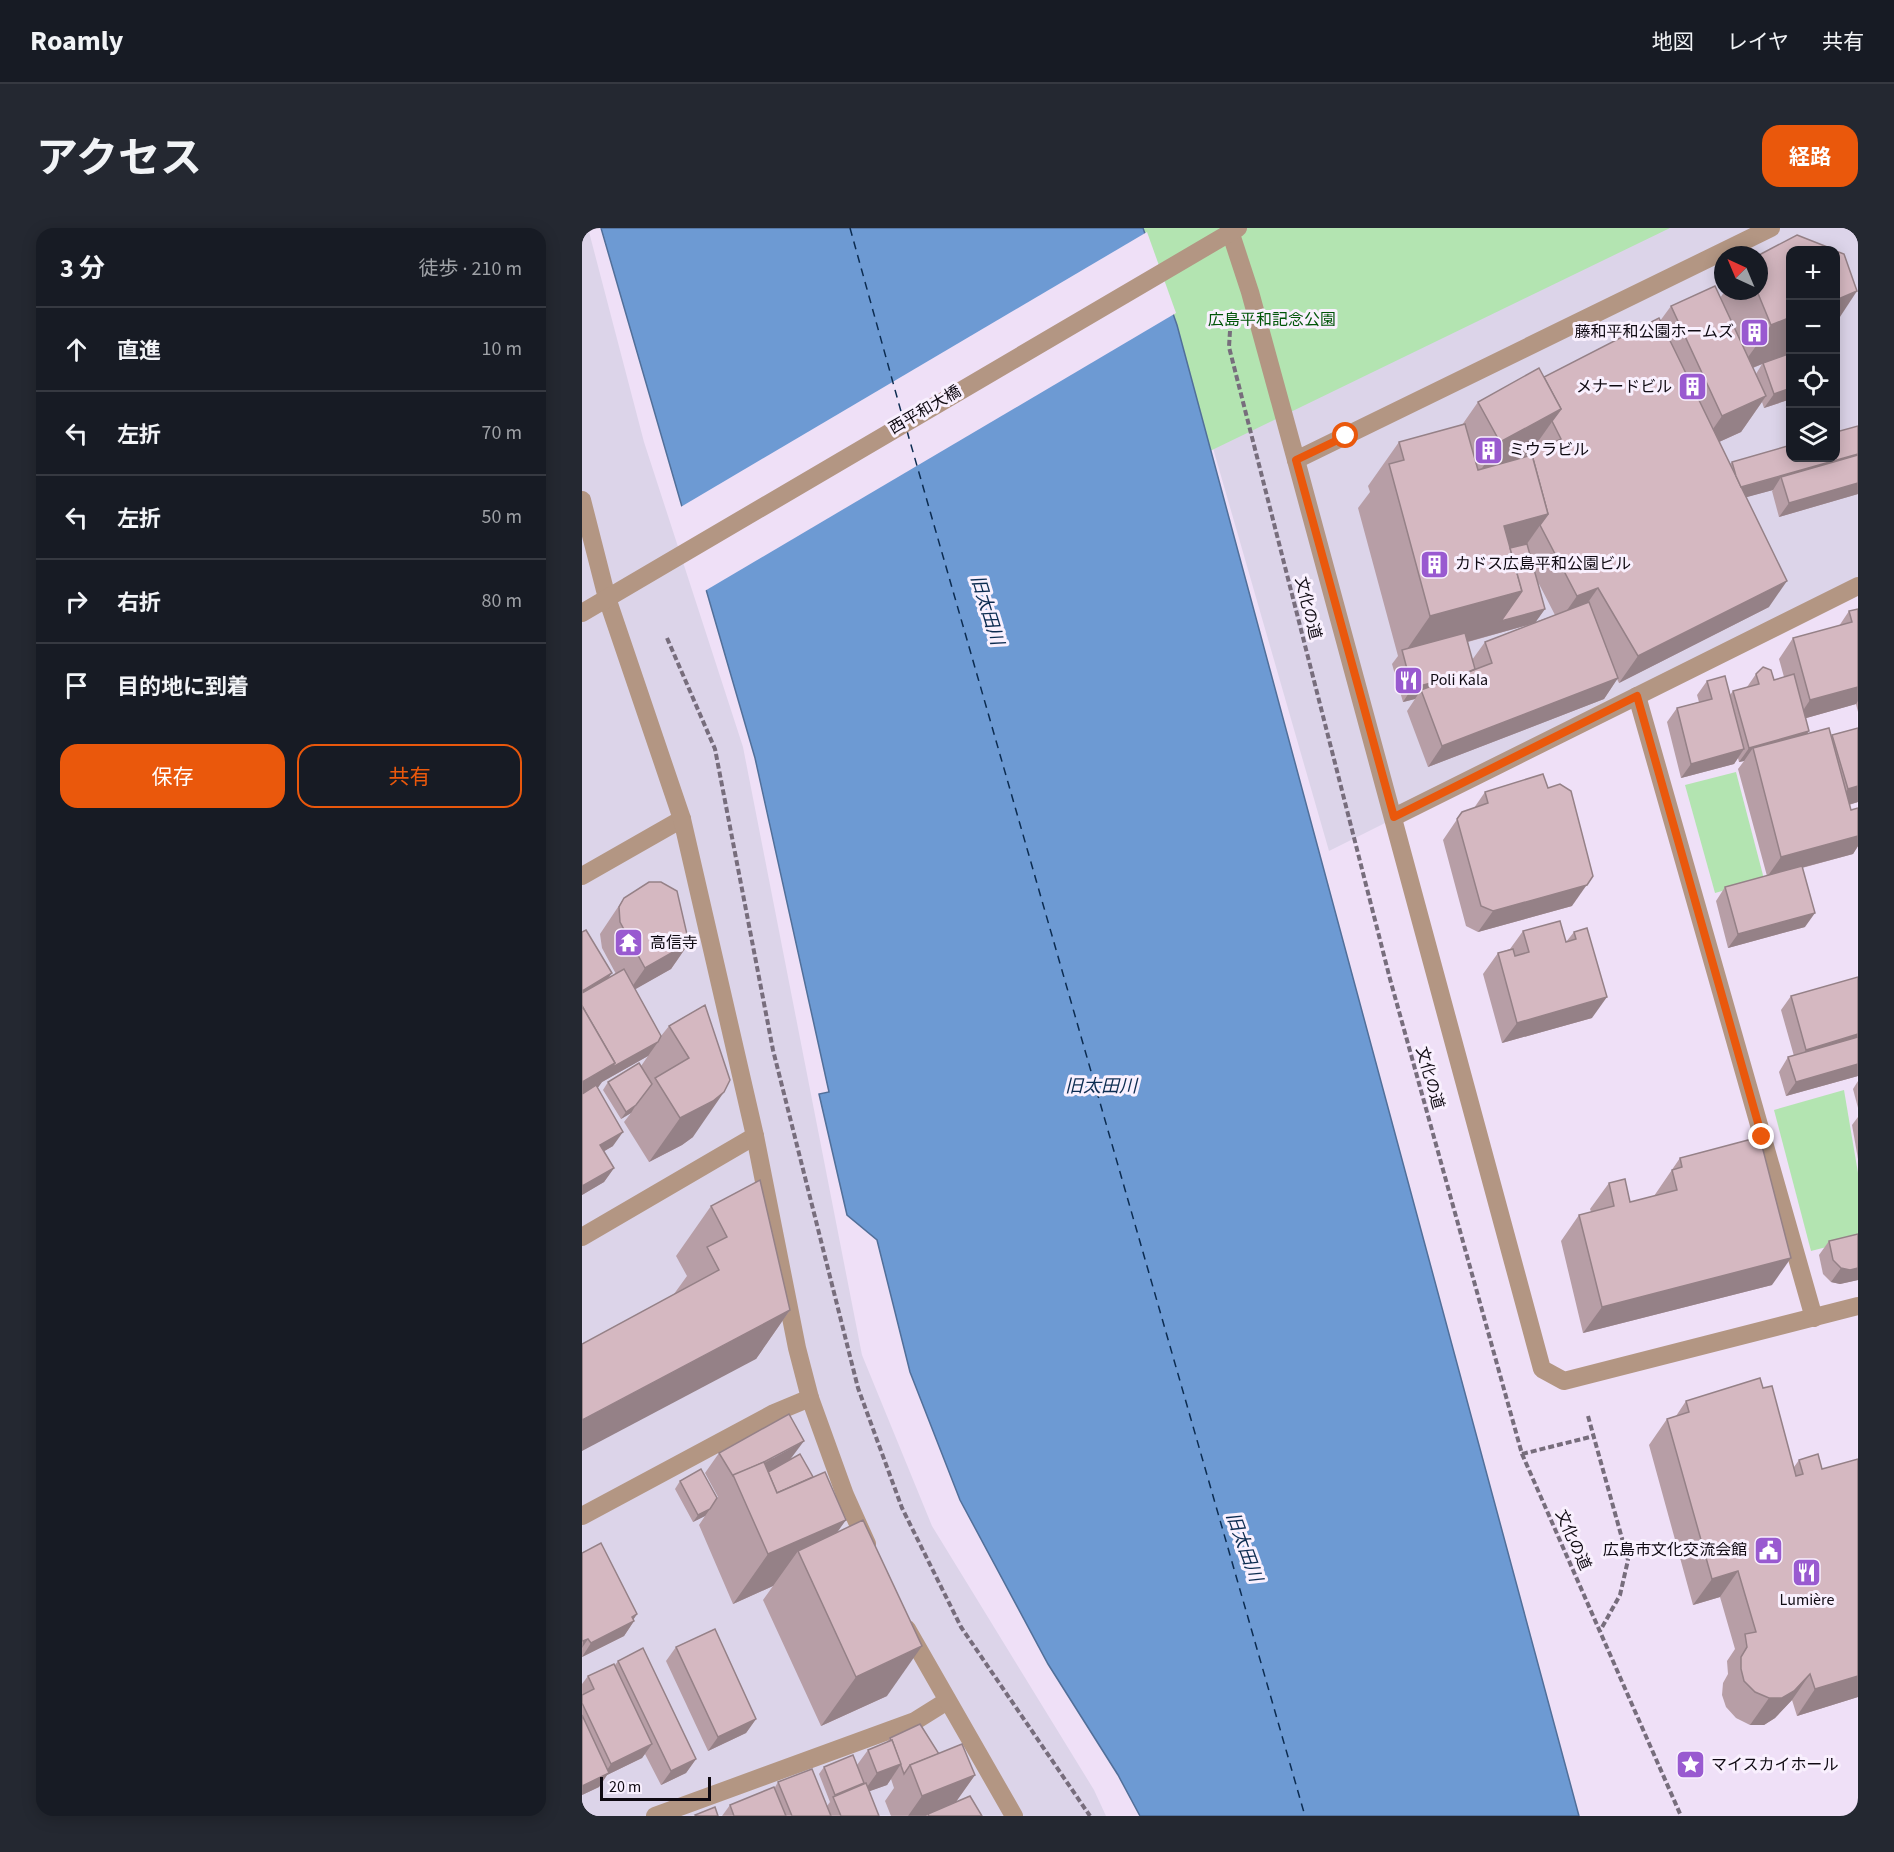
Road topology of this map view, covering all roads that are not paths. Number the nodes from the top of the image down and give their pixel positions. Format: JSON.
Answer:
{"nodes":[{"id":1,"x":1771,"y":228,"type":"edge"},
{"id":2,"x":1232,"y":229,"type":"edge"},
{"id":3,"x":1296,"y":460,"type":"junction"},
{"id":4,"x":582,"y":500,"type":"edge"},
{"id":5,"x":1858,"y":586,"type":"edge"},
{"id":6,"x":607,"y":598,"type":"junction"},
{"id":7,"x":582,"y":613,"type":"edge"},
{"id":8,"x":1637,"y":696,"type":"junction"},
{"id":9,"x":1394,"y":817,"type":"junction"},
{"id":10,"x":682,"y":819,"type":"junction"},
{"id":11,"x":582,"y":876,"type":"edge"},
{"id":12,"x":755,"y":1136,"type":"junction"},
{"id":13,"x":582,"y":1237,"type":"edge"},
{"id":14,"x":1858,"y":1306,"type":"edge"},
{"id":15,"x":1814,"y":1318,"type":"junction"},
{"id":16,"x":810,"y":1398,"type":"junction"},
{"id":17,"x":582,"y":1516,"type":"edge"},
{"id":18,"x":874,"y":1559,"type":"edge"},
{"id":19,"x":898,"y":1612,"type":"edge"},
{"id":20,"x":947,"y":1701,"type":"junction"},
{"id":21,"x":655,"y":1816,"type":"edge"},
{"id":22,"x":1014,"y":1816,"type":"edge"}],
"edges":[{"from":1,"to":3,"type":"street"},
{"from":2,"to":3,"type":"street"},
{"from":2,"to":6,"type":"street","name":"西平和大橋"},
{"from":3,"to":9,"type":"street"},
{"from":4,"to":6,"type":"street"},
{"from":5,"to":8,"type":"street"},
{"from":6,"to":7,"type":"street","name":"西平和大橋"},
{"from":6,"to":10,"type":"street"},
{"from":8,"to":9,"type":"street"},
{"from":8,"to":15,"type":"street"},
{"from":9,"to":15,"type":"street"},
{"from":10,"to":11,"type":"street"},
{"from":10,"to":12,"type":"street"},
{"from":12,"to":13,"type":"street"},
{"from":12,"to":16,"type":"street"},
{"from":14,"to":15,"type":"street"},
{"from":16,"to":17,"type":"street"},
{"from":16,"to":18,"type":"street"},
{"from":19,"to":20,"type":"street"},
{"from":20,"to":21,"type":"street"},
{"from":20,"to":22,"type":"street"}]}
